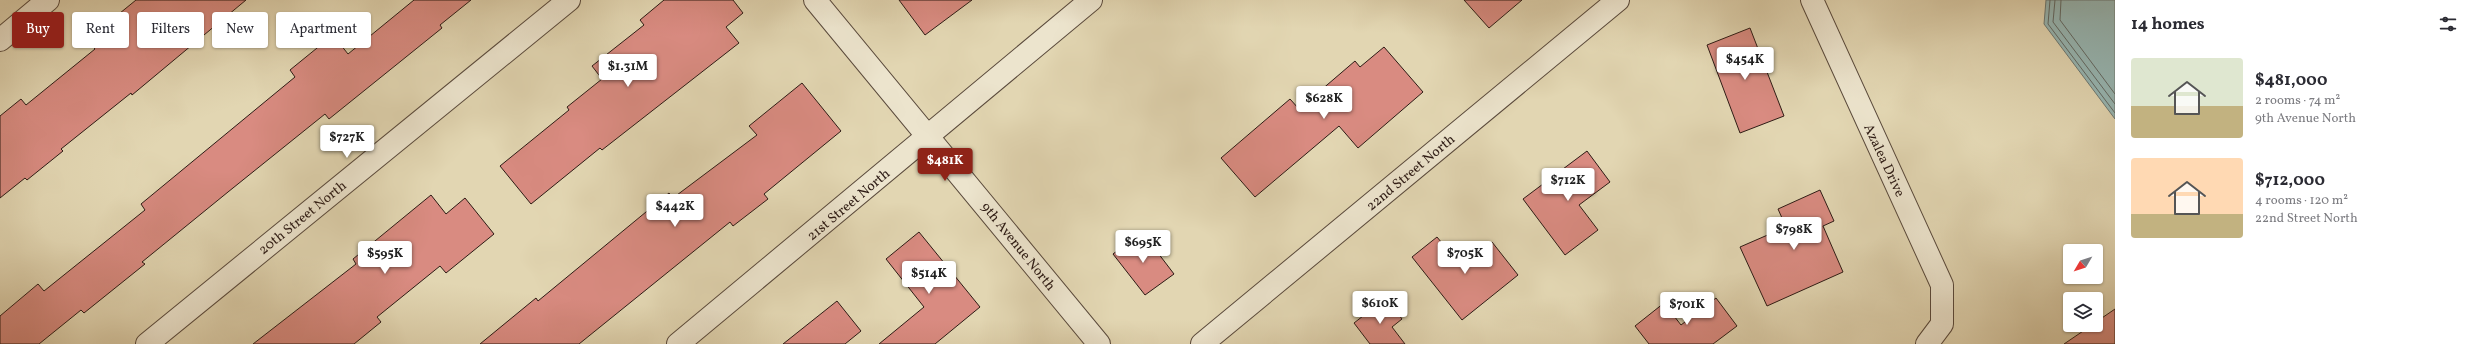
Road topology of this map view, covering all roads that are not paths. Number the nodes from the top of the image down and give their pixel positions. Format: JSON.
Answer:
{"nodes":[{"id":1,"x":48,"y":0,"type":"edge"},
{"id":2,"x":569,"y":0,"type":"edge"},
{"id":3,"x":815,"y":0,"type":"edge"},
{"id":4,"x":1091,"y":0,"type":"edge"},
{"id":5,"x":1618,"y":0,"type":"edge"},
{"id":6,"x":1812,"y":0,"type":"edge"},
{"id":7,"x":0,"y":40,"type":"edge"},
{"id":8,"x":929,"y":137,"type":"junction"},
{"id":9,"x":147,"y":344,"type":"edge"},
{"id":10,"x":678,"y":344,"type":"edge"},
{"id":11,"x":1099,"y":344,"type":"edge"},
{"id":12,"x":1202,"y":344,"type":"edge"},
{"id":13,"x":1927,"y":344,"type":"edge"}],
"edges":[{"from":1,"to":7,"type":"street"},
{"from":2,"to":9,"type":"street","name":"20th Street North"},
{"from":3,"to":8,"type":"street","name":"9th Avenue North"},
{"from":4,"to":8,"type":"street","name":"21st Street North"},
{"from":5,"to":12,"type":"street","name":"22nd Street North"},
{"from":6,"to":13,"type":"street","name":"Azalea Drive"},
{"from":8,"to":10,"type":"street","name":"21st Street North"},
{"from":8,"to":11,"type":"street","name":"9th Avenue North"}]}
